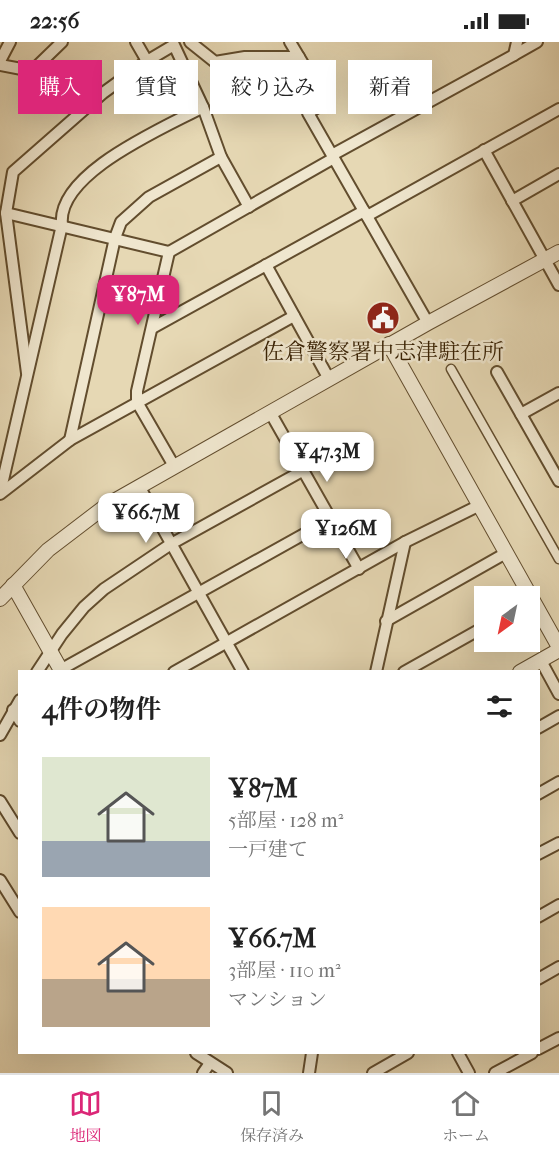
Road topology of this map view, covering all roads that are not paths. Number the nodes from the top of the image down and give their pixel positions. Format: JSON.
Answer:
{"nodes":[{"id":1,"x":10,"y":42,"type":"edge"},
{"id":2,"x":62,"y":42,"type":"edge"},
{"id":3,"x":136,"y":42,"type":"edge"},
{"id":4,"x":189,"y":42,"type":"edge"},
{"id":5,"x":290,"y":42,"type":"edge"},
{"id":6,"x":517,"y":42,"type":"edge"},
{"id":7,"x":537,"y":42,"type":"edge"},
{"id":8,"x":178,"y":44,"type":"edge"},
{"id":9,"x":514,"y":55,"type":"junction"},
{"id":10,"x":299,"y":57,"type":"junction"},
{"id":11,"x":146,"y":60,"type":"edge"},
{"id":12,"x":149,"y":60,"type":"edge"},
{"id":13,"x":0,"y":63,"type":"edge"},
{"id":14,"x":114,"y":85,"type":"edge"},
{"id":15,"x":203,"y":107,"type":"junction"},
{"id":16,"x":559,"y":109,"type":"edge"},
{"id":17,"x":484,"y":150,"type":"junction"},
{"id":18,"x":333,"y":157,"type":"junction"},
{"id":19,"x":221,"y":158,"type":"junction"},
{"id":20,"x":559,"y":174,"type":"edge"},
{"id":21,"x":512,"y":201,"type":"junction"},
{"id":22,"x":249,"y":207,"type":"junction"},
{"id":23,"x":6,"y":213,"type":"junction"},
{"id":24,"x":366,"y":214,"type":"junction"},
{"id":25,"x":62,"y":225,"type":"junction"},
{"id":26,"x":115,"y":238,"type":"junction"},
{"id":27,"x":169,"y":252,"type":"junction"},
{"id":28,"x":559,"y":252,"type":"edge"},
{"id":29,"x":545,"y":260,"type":"junction"},
{"id":30,"x":266,"y":265,"type":"junction"},
{"id":31,"x":559,"y":285,"type":"edge"},
{"id":32,"x":294,"y":316,"type":"junction"},
{"id":33,"x":428,"y":323,"type":"junction"},
{"id":34,"x":152,"y":328,"type":"junction"},
{"id":35,"x":389,"y":345,"type":"junction"},
{"id":36,"x":451,"y":369,"type":"dead end"},
{"id":37,"x":497,"y":372,"type":"dead end"},
{"id":38,"x":27,"y":373,"type":"junction"},
{"id":39,"x":329,"y":379,"type":"junction"},
{"id":40,"x":559,"y":393,"type":"edge"},
{"id":41,"x":138,"y":402,"type":"junction"},
{"id":42,"x":270,"y":412,"type":"junction"},
{"id":43,"x":521,"y":414,"type":"junction"},
{"id":44,"x":70,"y":440,"type":"junction"},
{"id":45,"x":554,"y":462,"type":"edge"},
{"id":46,"x":174,"y":466,"type":"junction"},
{"id":47,"x":304,"y":470,"type":"junction"},
{"id":48,"x":559,"y":481,"type":"edge"},
{"id":49,"x":139,"y":486,"type":"junction"},
{"id":50,"x":0,"y":494,"type":"edge"},
{"id":51,"x":480,"y":505,"type":"junction"},
{"id":52,"x":331,"y":519,"type":"junction"},
{"id":53,"x":405,"y":542,"type":"junction"},
{"id":54,"x":171,"y":544,"type":"junction"},
{"id":55,"x":506,"y":553,"type":"junction"},
{"id":56,"x":559,"y":559,"type":"edge"},
{"id":57,"x":359,"y":569,"type":"junction"},
{"id":58,"x":13,"y":585,"type":"junction"},
{"id":59,"x":524,"y":586,"type":"edge"},
{"id":60,"x":198,"y":593,"type":"junction"},
{"id":61,"x":0,"y":599,"type":"edge"},
{"id":62,"x":540,"y":615,"type":"edge"},
{"id":63,"x":386,"y":621,"type":"junction"},
{"id":64,"x":474,"y":633,"type":"edge"},
{"id":65,"x":226,"y":643,"type":"junction"},
{"id":66,"x":559,"y":648,"type":"edge"},
{"id":67,"x":50,"y":650,"type":"junction"},
{"id":68,"x":541,"y":661,"type":"junction"},
{"id":69,"x":38,"y":670,"type":"edge"},
{"id":70,"x":60,"y":670,"type":"edge"},
{"id":71,"x":63,"y":670,"type":"edge"},
{"id":72,"x":178,"y":670,"type":"edge"},
{"id":73,"x":242,"y":670,"type":"edge"},
{"id":74,"x":376,"y":670,"type":"edge"},
{"id":75,"x":408,"y":670,"type":"edge"},
{"id":76,"x":524,"y":670,"type":"edge"},
{"id":77,"x":559,"y":694,"type":"edge"},
{"id":78,"x":16,"y":705,"type":"edge"},
{"id":79,"x":559,"y":716,"type":"edge"},
{"id":80,"x":540,"y":727,"type":"edge"},
{"id":81,"x":0,"y":735,"type":"edge"},
{"id":82,"x":559,"y":782,"type":"edge"},
{"id":83,"x":540,"y":793,"type":"edge"},
{"id":84,"x":0,"y":801,"type":"edge"},
{"id":85,"x":18,"y":830,"type":"edge"},
{"id":86,"x":559,"y":843,"type":"edge"},
{"id":87,"x":540,"y":853,"type":"edge"},
{"id":88,"x":0,"y":880,"type":"edge"},
{"id":89,"x":559,"y":905,"type":"edge"},
{"id":90,"x":18,"y":909,"type":"edge"},
{"id":91,"x":540,"y":916,"type":"edge"},
{"id":92,"x":559,"y":967,"type":"edge"},
{"id":93,"x":540,"y":978,"type":"edge"},
{"id":94,"x":559,"y":1038,"type":"edge"},
{"id":95,"x":540,"y":1048,"type":"edge"},
{"id":96,"x":198,"y":1054,"type":"edge"},
{"id":97,"x":312,"y":1054,"type":"edge"},
{"id":98,"x":406,"y":1054,"type":"edge"},
{"id":99,"x":459,"y":1054,"type":"edge"},
{"id":100,"x":530,"y":1054,"type":"edge"},
{"id":101,"x":213,"y":1060,"type":"edge"},
{"id":102,"x":203,"y":1073,"type":"edge"},
{"id":103,"x":227,"y":1073,"type":"edge"},
{"id":104,"x":309,"y":1073,"type":"edge"},
{"id":105,"x":373,"y":1073,"type":"edge"},
{"id":106,"x":469,"y":1073,"type":"edge"},
{"id":107,"x":495,"y":1073,"type":"edge"}],
"edges":[{"from":1,"to":13,"type":"street"},
{"from":2,"to":13,"type":"street"},
{"from":3,"to":11,"type":"street"},
{"from":4,"to":10,"type":"street"},
{"from":5,"to":10,"type":"street"},
{"from":6,"to":9,"type":"street"},
{"from":7,"to":9,"type":"street"},
{"from":8,"to":12,"type":"street"},
{"from":8,"to":15,"type":"street"},
{"from":9,"to":18,"type":"street"},
{"from":10,"to":18,"type":"street"},
{"from":14,"to":23,"type":"street"},
{"from":15,"to":19,"type":"street"},
{"from":15,"to":25,"type":"street"},
{"from":16,"to":17,"type":"street"},
{"from":17,"to":21,"type":"street"},
{"from":17,"to":24,"type":"street"},
{"from":18,"to":22,"type":"street"},
{"from":18,"to":24,"type":"street"},
{"from":19,"to":22,"type":"street"},
{"from":19,"to":26,"type":"street"},
{"from":20,"to":21,"type":"street"},
{"from":21,"to":29,"type":"street"},
{"from":22,"to":27,"type":"street"},
{"from":23,"to":25,"type":"street"},
{"from":23,"to":38,"type":"street"},
{"from":24,"to":30,"type":"street"},
{"from":24,"to":33,"type":"street"},
{"from":25,"to":26,"type":"street"},
{"from":25,"to":38,"type":"street"},
{"from":26,"to":27,"type":"street"},
{"from":26,"to":44,"type":"street"},
{"from":27,"to":34,"type":"street"},
{"from":28,"to":29,"type":"street"},
{"from":29,"to":31,"type":"street"},
{"from":29,"to":33,"type":"street"},
{"from":30,"to":32,"type":"street"},
{"from":30,"to":34,"type":"street"},
{"from":32,"to":39,"type":"street"},
{"from":32,"to":41,"type":"street"},
{"from":33,"to":35,"type":"street"},
{"from":34,"to":41,"type":"street"},
{"from":35,"to":39,"type":"street"},
{"from":35,"to":51,"type":"street"},
{"from":36,"to":56,"type":"street"},
{"from":37,"to":43,"type":"street"},
{"from":38,"to":50,"type":"street"},
{"from":39,"to":42,"type":"street"},
{"from":40,"to":43,"type":"street"},
{"from":41,"to":44,"type":"street"},
{"from":41,"to":46,"type":"street"},
{"from":42,"to":46,"type":"street"},
{"from":42,"to":47,"type":"street"},
{"from":43,"to":45,"type":"street"},
{"from":44,"to":50,"type":"street"},
{"from":45,"to":48,"type":"street"},
{"from":46,"to":49,"type":"street"},
{"from":47,"to":52,"type":"street"},
{"from":47,"to":54,"type":"street"},
{"from":49,"to":54,"type":"street"},
{"from":49,"to":58,"type":"street"},
{"from":51,"to":53,"type":"street"},
{"from":51,"to":55,"type":"street"},
{"from":52,"to":57,"type":"street"},
{"from":52,"to":60,"type":"street"},
{"from":53,"to":57,"type":"street"},
{"from":53,"to":63,"type":"street"},
{"from":54,"to":60,"type":"street"},
{"from":54,"to":67,"type":"street"},
{"from":55,"to":59,"type":"street"},
{"from":55,"to":63,"type":"street"},
{"from":57,"to":65,"type":"street"},
{"from":58,"to":61,"type":"street"},
{"from":58,"to":67,"type":"street"},
{"from":60,"to":65,"type":"street"},
{"from":60,"to":71,"type":"street"},
{"from":62,"to":66,"type":"street"},
{"from":63,"to":74,"type":"street"},
{"from":64,"to":75,"type":"street"},
{"from":65,"to":72,"type":"street"},
{"from":65,"to":73,"type":"street"},
{"from":66,"to":68,"type":"street"},
{"from":67,"to":69,"type":"street"},
{"from":67,"to":70,"type":"street"},
{"from":68,"to":76,"type":"street"},
{"from":68,"to":77,"type":"street"},
{"from":78,"to":81,"type":"street"},
{"from":79,"to":80,"type":"street"},
{"from":82,"to":83,"type":"street"},
{"from":84,"to":85,"type":"street"},
{"from":86,"to":87,"type":"street"},
{"from":88,"to":90,"type":"street"},
{"from":89,"to":91,"type":"street"},
{"from":92,"to":93,"type":"street"},
{"from":94,"to":95,"type":"street"},
{"from":96,"to":101,"type":"street"},
{"from":97,"to":104,"type":"street"},
{"from":98,"to":105,"type":"street"},
{"from":99,"to":106,"type":"street"},
{"from":100,"to":107,"type":"street"},
{"from":101,"to":102,"type":"street"},
{"from":101,"to":103,"type":"street"}]}
